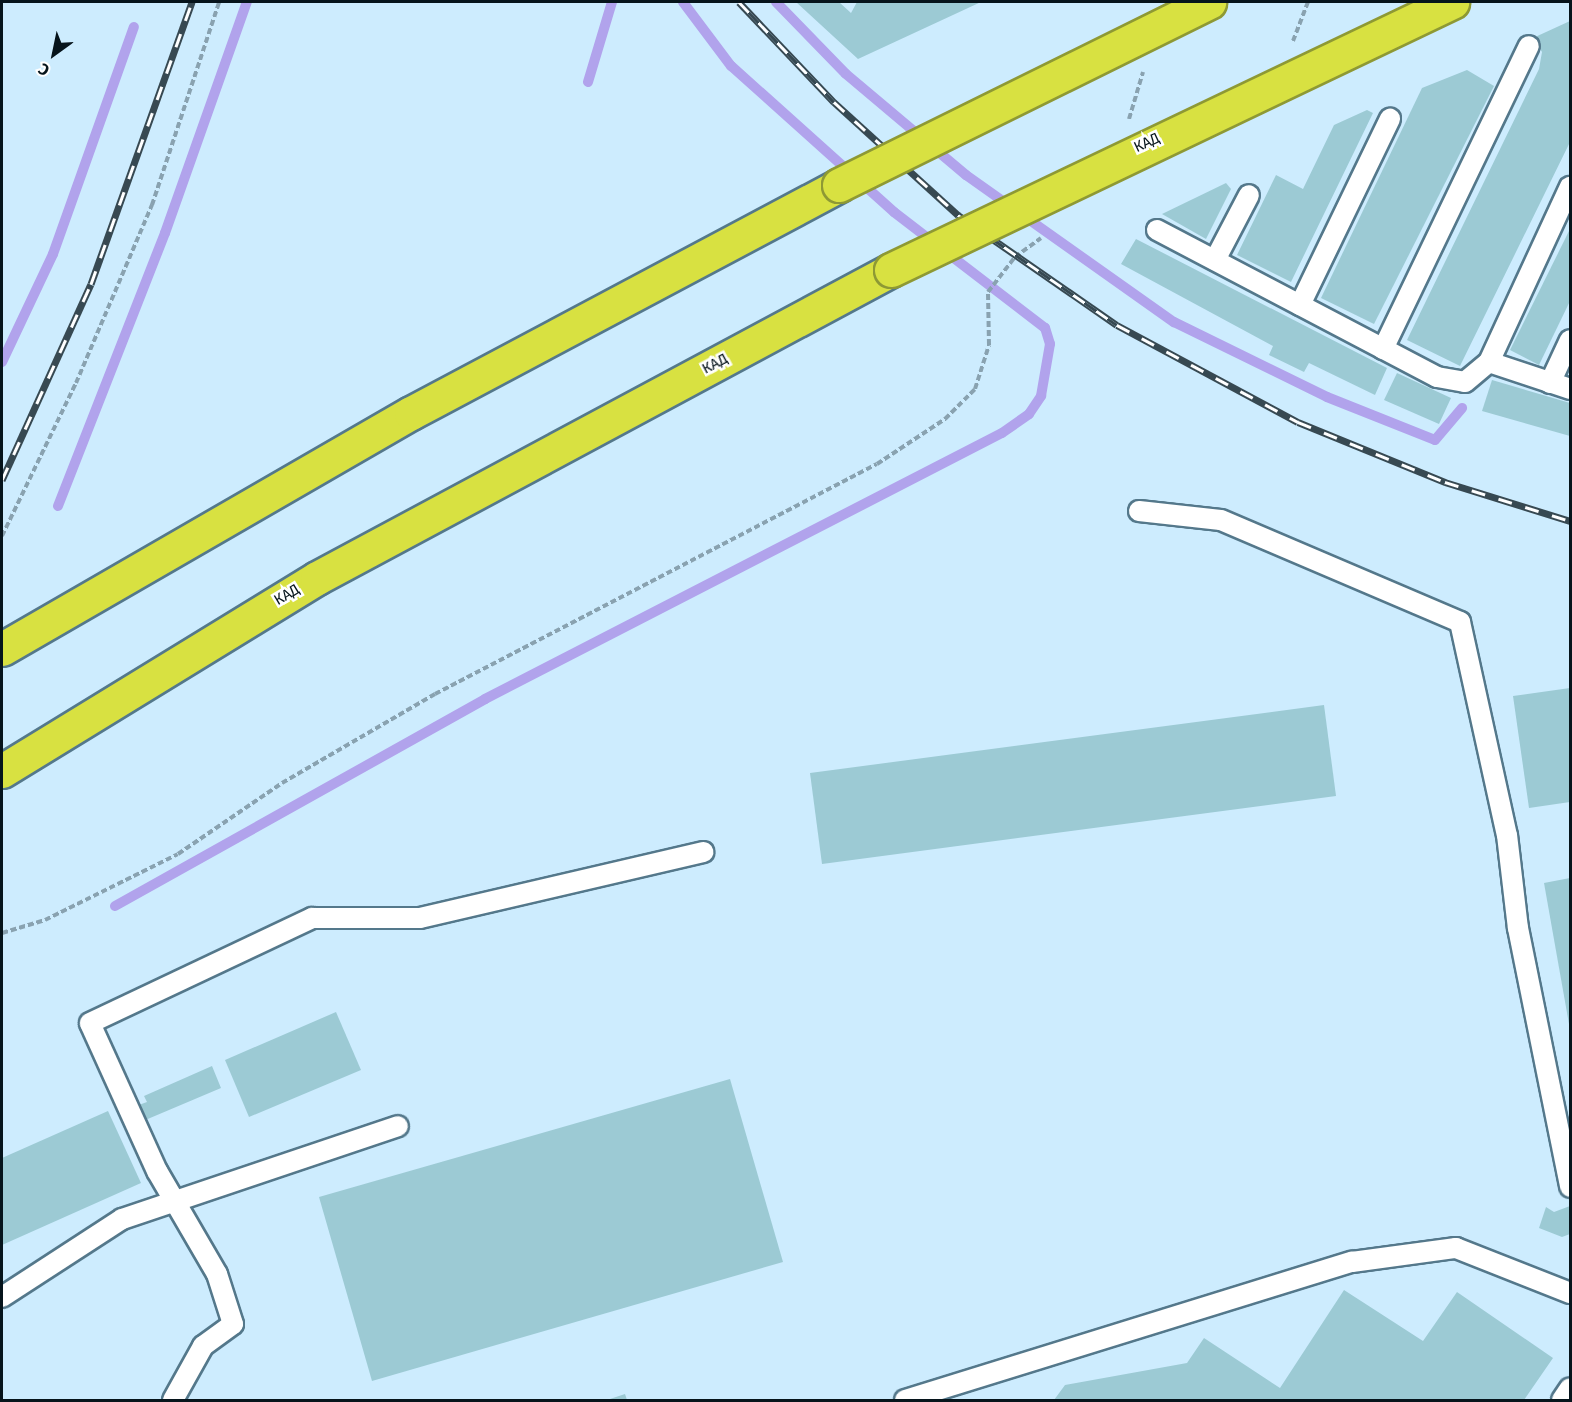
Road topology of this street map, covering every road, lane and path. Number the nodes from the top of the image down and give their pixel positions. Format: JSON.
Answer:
{"nodes":[{"id":1,"x":219,"y":2,"type":"edge"},
{"id":2,"x":1209,"y":2,"type":"edge"},
{"id":3,"x":1452,"y":2,"type":"edge"},
{"id":4,"x":1529,"y":46,"type":"dead end"},
{"id":5,"x":1146,"y":63,"type":"dead end"},
{"id":6,"x":1390,"y":119,"type":"dead end"},
{"id":7,"x":1128,"y":126,"type":"dead end"},
{"id":8,"x":1570,"y":187,"type":"edge"},
{"id":9,"x":1249,"y":195,"type":"dead end"},
{"id":10,"x":1050,"y":230,"type":"dead end"},
{"id":11,"x":1157,"y":230,"type":"dead end"},
{"id":12,"x":1215,"y":260,"type":"junction"},
{"id":13,"x":1300,"y":305,"type":"junction"},
{"id":14,"x":1570,"y":340,"type":"edge"},
{"id":15,"x":1383,"y":349,"type":"junction"},
{"id":16,"x":1490,"y":362,"type":"junction"},
{"id":17,"x":1550,"y":383,"type":"junction"},
{"id":18,"x":1570,"y":389,"type":"edge"},
{"id":19,"x":1139,"y":511,"type":"dead end"},
{"id":20,"x":2,"y":536,"type":"edge"},
{"id":21,"x":2,"y":649,"type":"edge"},
{"id":22,"x":2,"y":771,"type":"edge"},
{"id":23,"x":703,"y":852,"type":"dead end"},
{"id":24,"x":2,"y":933,"type":"edge"},
{"id":25,"x":398,"y":1126,"type":"dead end"},
{"id":26,"x":1570,"y":1187,"type":"edge"},
{"id":27,"x":174,"y":1202,"type":"junction"},
{"id":28,"x":1570,"y":1293,"type":"edge"},
{"id":29,"x":2,"y":1297,"type":"edge"},
{"id":30,"x":1570,"y":1388,"type":"edge"},
{"id":31,"x":173,"y":1401,"type":"edge"},
{"id":32,"x":904,"y":1401,"type":"edge"},
{"id":33,"x":1562,"y":1401,"type":"edge"}],
"edges":[{"from":1,"to":20,"type":"path"},
{"from":2,"to":21,"type":"highway","bridge":true},
{"from":3,"to":22,"type":"highway","name":"КАД","bridge":true},
{"from":4,"to":15,"type":"lane"},
{"from":5,"to":7,"type":"path"},
{"from":6,"to":13,"type":"lane"},
{"from":8,"to":16,"type":"lane"},
{"from":9,"to":12,"type":"lane"},
{"from":10,"to":24,"type":"path"},
{"from":11,"to":12,"type":"lane"},
{"from":12,"to":13,"type":"lane"},
{"from":13,"to":15,"type":"lane"},
{"from":14,"to":17,"type":"lane"},
{"from":15,"to":16,"type":"lane"},
{"from":16,"to":17,"type":"lane"},
{"from":17,"to":18,"type":"lane"},
{"from":19,"to":26,"type":"lane"},
{"from":23,"to":27,"type":"lane"},
{"from":25,"to":27,"type":"lane"},
{"from":27,"to":29,"type":"lane"},
{"from":27,"to":31,"type":"lane"},
{"from":28,"to":32,"type":"lane"},
{"from":30,"to":33,"type":"lane"}]}
